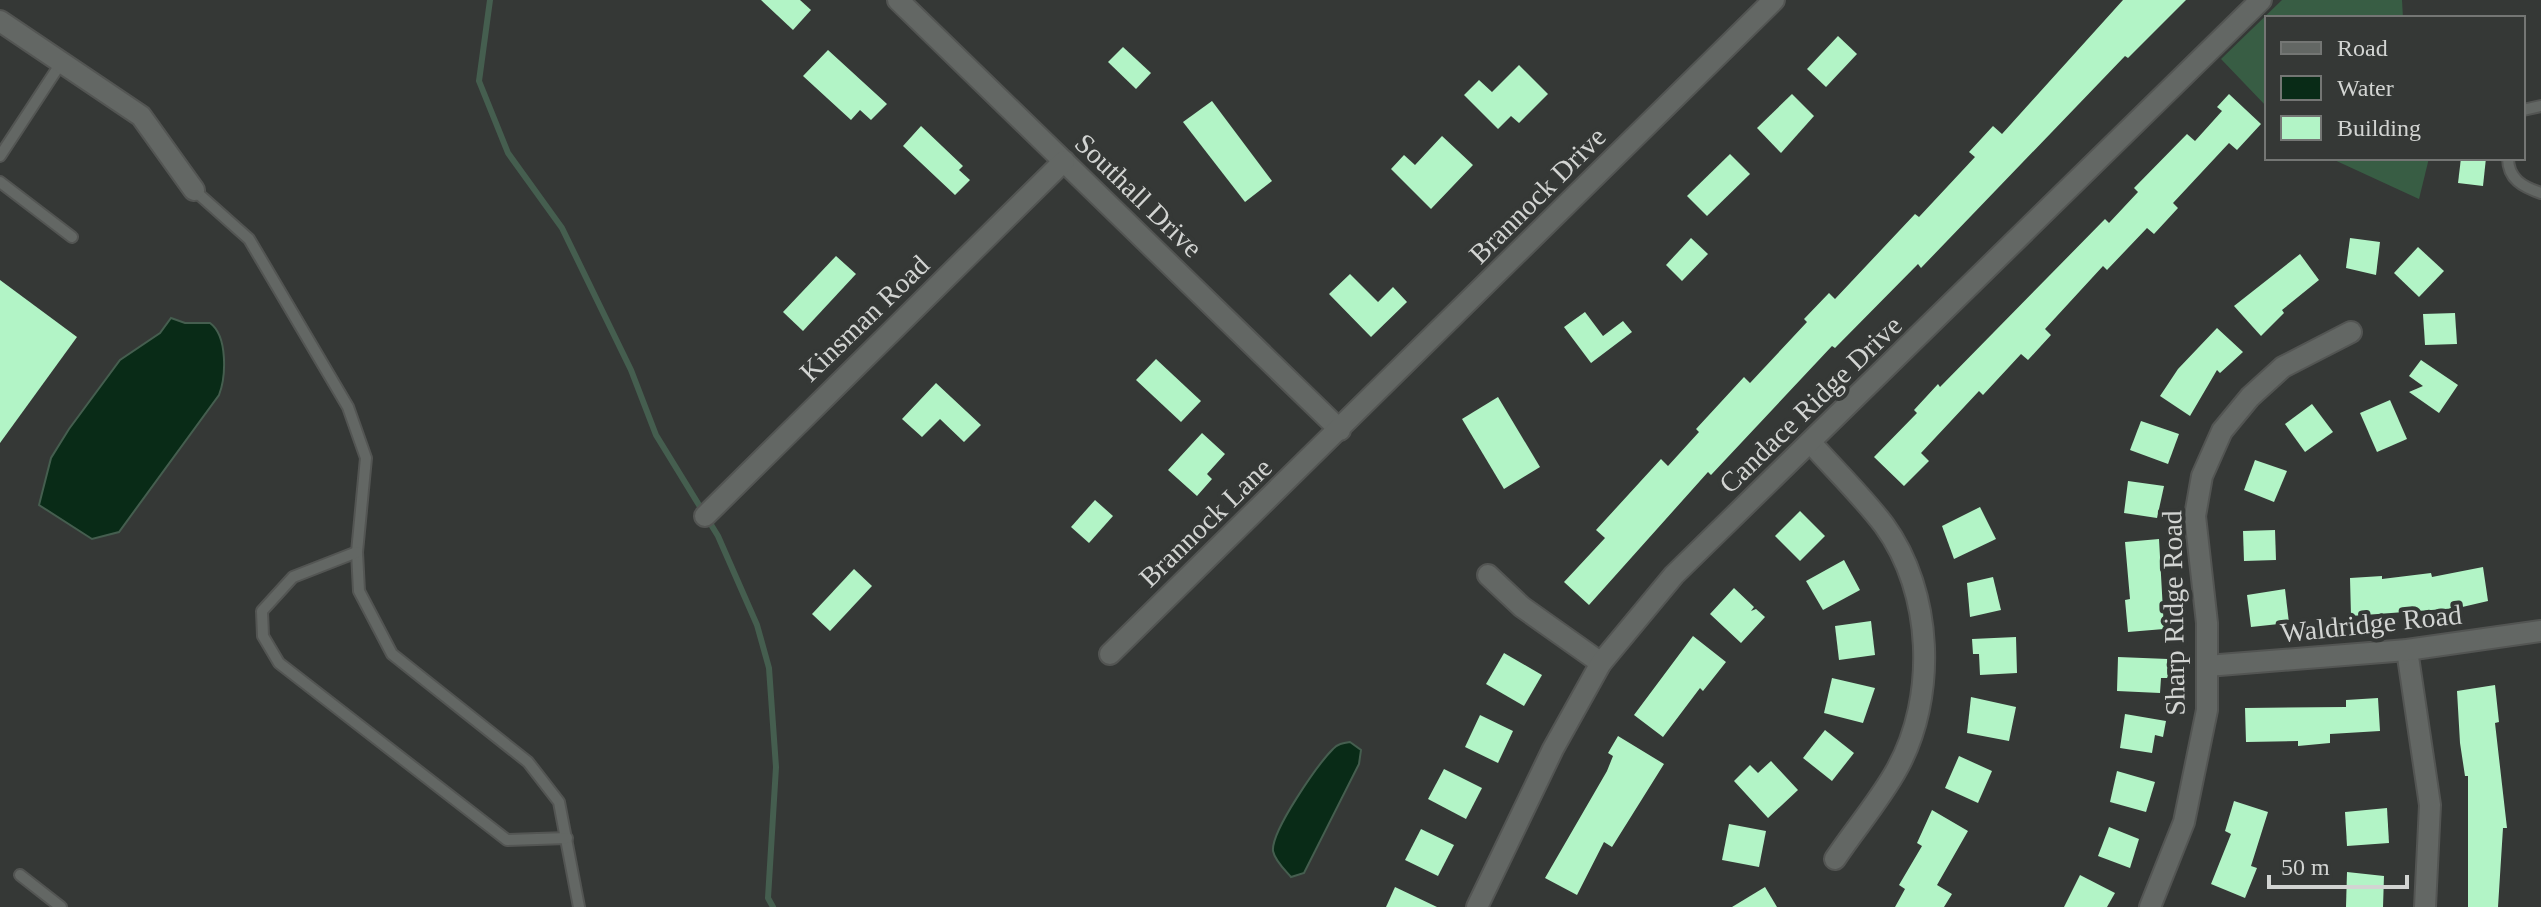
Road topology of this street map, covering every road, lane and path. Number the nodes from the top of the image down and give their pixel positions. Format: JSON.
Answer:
{"nodes":[{"id":1,"x":898,"y":0,"type":"edge"},
{"id":2,"x":1774,"y":0,"type":"edge"},
{"id":3,"x":2261,"y":0,"type":"edge"},
{"id":4,"x":0,"y":21,"type":"edge"},
{"id":5,"x":61,"y":63,"type":"junction"},
{"id":6,"x":0,"y":156,"type":"edge"},
{"id":7,"x":2509,"y":160,"type":"edge"},
{"id":8,"x":1064,"y":161,"type":"junction"},
{"id":9,"x":0,"y":182,"type":"edge"},
{"id":10,"x":194,"y":190,"type":"joint"},
{"id":11,"x":2541,"y":193,"type":"edge"},
{"id":12,"x":72,"y":237,"type":"dead end"},
{"id":13,"x":2351,"y":332,"type":"dead end"},
{"id":14,"x":1340,"y":430,"type":"junction"},
{"id":15,"x":1811,"y":443,"type":"junction"},
{"id":16,"x":705,"y":516,"type":"dead end"},
{"id":17,"x":357,"y":552,"type":"junction"},
{"id":18,"x":1488,"y":575,"type":"dead end"},
{"id":19,"x":2541,"y":631,"type":"edge"},
{"id":20,"x":2407,"y":650,"type":"junction"},
{"id":21,"x":1110,"y":654,"type":"dead end"},
{"id":22,"x":1601,"y":663,"type":"junction"},
{"id":23,"x":2207,"y":666,"type":"junction"},
{"id":24,"x":567,"y":838,"type":"junction"},
{"id":25,"x":1835,"y":859,"type":"dead end"},
{"id":26,"x":20,"y":875,"type":"dead end"},
{"id":27,"x":61,"y":907,"type":"edge"},
{"id":28,"x":579,"y":907,"type":"edge"},
{"id":29,"x":1477,"y":907,"type":"edge"},
{"id":30,"x":2150,"y":907,"type":"edge"},
{"id":31,"x":2425,"y":907,"type":"edge"}],
"edges":[{"from":1,"to":8,"type":"street","name":"Southall Drive"},
{"from":2,"to":14,"type":"street","name":"Brannock Drive"},
{"from":3,"to":15,"type":"street","name":"Candace Ridge Drive"},
{"from":4,"to":5,"type":"street"},
{"from":5,"to":6,"type":"lane"},
{"from":5,"to":10,"type":"street"},
{"from":7,"to":11,"type":"lane"},
{"from":8,"to":14,"type":"street","name":"Southall Drive"},
{"from":8,"to":16,"type":"street","name":"Kinsman Road"},
{"from":9,"to":12,"type":"lane"},
{"from":10,"to":17,"type":"lane"},
{"from":13,"to":23,"type":"street","name":"Sharp Ridge Road"},
{"from":14,"to":21,"type":"street","name":"Brannock Lane"},
{"from":15,"to":22,"type":"street","name":"Candace Ridge Drive"},
{"from":15,"to":25,"type":"street"},
{"from":17,"to":24,"type":"lane"},
{"from":17,"to":24,"type":"lane"},
{"from":18,"to":22,"type":"street"},
{"from":19,"to":20,"type":"street","name":"Waldridge Road"},
{"from":20,"to":23,"type":"street","name":"Waldridge Road"},
{"from":20,"to":31,"type":"street"},
{"from":22,"to":29,"type":"street","name":"Candace Ridge Drive"},
{"from":23,"to":30,"type":"street","name":"Sharp Ridge Road"},
{"from":24,"to":28,"type":"lane"},
{"from":26,"to":27,"type":"lane"}]}
